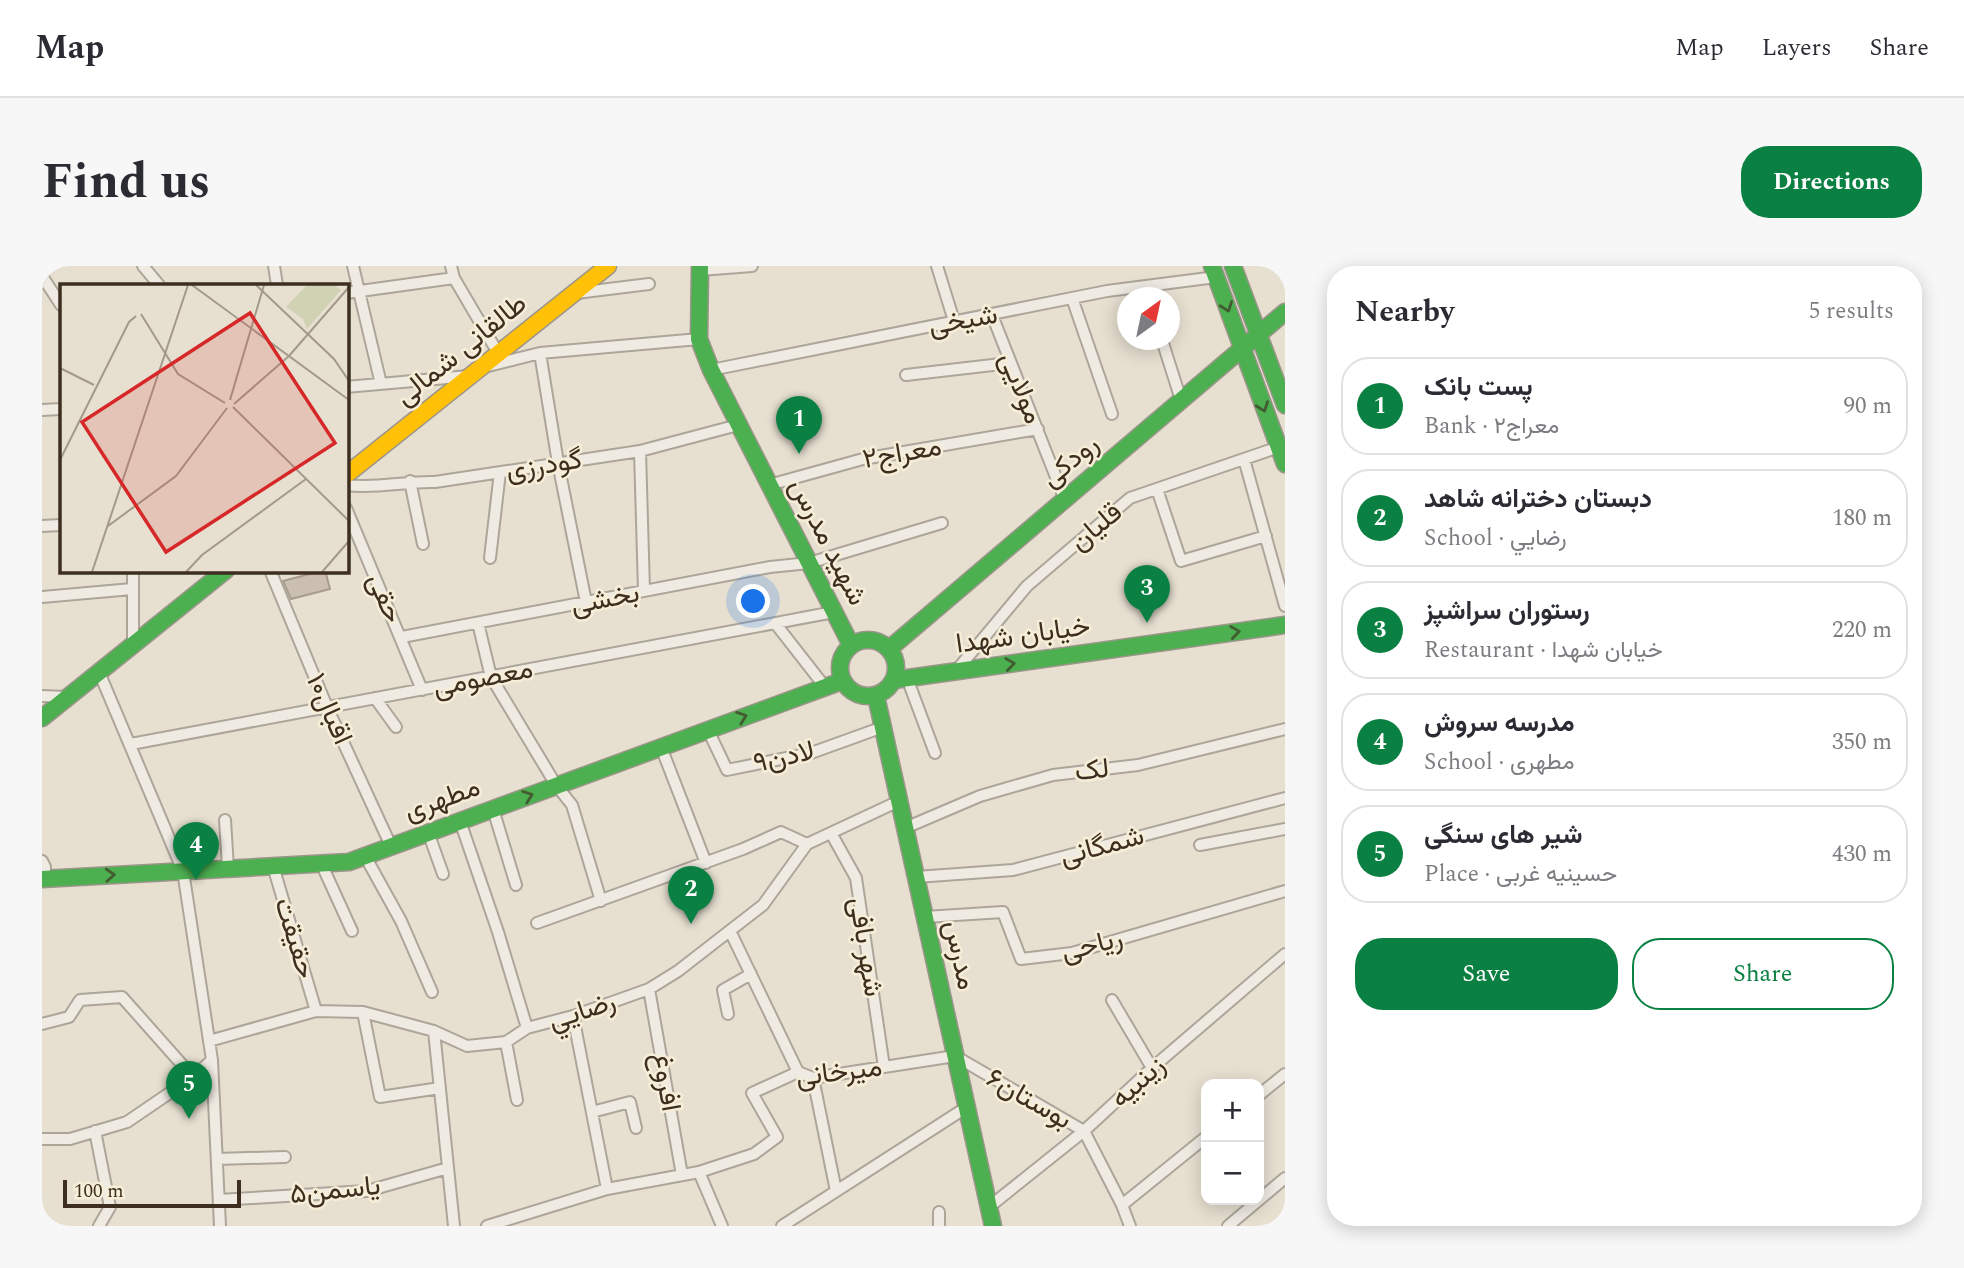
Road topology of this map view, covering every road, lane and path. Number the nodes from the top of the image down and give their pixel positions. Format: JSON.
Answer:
{"nodes":[{"id":1,"x":143,"y":266,"type":"edge"},
{"id":2,"x":274,"y":266,"type":"edge"},
{"id":3,"x":353,"y":266,"type":"edge"},
{"id":4,"x":451,"y":266,"type":"edge"},
{"id":5,"x":608,"y":266,"type":"edge"},
{"id":6,"x":752,"y":266,"type":"edge"},
{"id":7,"x":937,"y":266,"type":"edge"},
{"id":8,"x":1233,"y":266,"type":"edge"},
{"id":9,"x":700,"y":268,"type":"edge"},
{"id":10,"x":1214,"y":271,"type":"edge"},
{"id":11,"x":42,"y":276,"type":"edge"},
{"id":12,"x":454,"y":278,"type":"junction"},
{"id":13,"x":158,"y":284,"type":"edge"},
{"id":14,"x":278,"y":284,"type":"edge"},
{"id":15,"x":649,"y":284,"type":"dead end"},
{"id":16,"x":1163,"y":287,"type":"edge"},
{"id":17,"x":360,"y":291,"type":"junction"},
{"id":18,"x":348,"y":293,"type":"edge"},
{"id":19,"x":573,"y":294,"type":"junction"},
{"id":20,"x":1117,"y":294,"type":"edge"},
{"id":21,"x":1072,"y":298,"type":"junction"},
{"id":22,"x":60,"y":303,"type":"edge"},
{"id":23,"x":1285,"y":312,"type":"edge"},
{"id":24,"x":992,"y":315,"type":"junction"},
{"id":25,"x":954,"y":321,"type":"junction"},
{"id":26,"x":1259,"y":334,"type":"junction"},
{"id":27,"x":699,"y":339,"type":"junction"},
{"id":28,"x":1242,"y":349,"type":"junction"},
{"id":29,"x":1165,"y":350,"type":"edge"},
{"id":30,"x":498,"y":353,"type":"junction"},
{"id":31,"x":540,"y":353,"type":"junction"},
{"id":32,"x":1010,"y":363,"type":"junction"},
{"id":33,"x":711,"y":370,"type":"junction"},
{"id":34,"x":475,"y":372,"type":"junction"},
{"id":35,"x":906,"y":375,"type":"dead end"},
{"id":36,"x":381,"y":384,"type":"junction"},
{"id":37,"x":348,"y":387,"type":"edge"},
{"id":38,"x":1181,"y":400,"type":"junction"},
{"id":39,"x":1285,"y":405,"type":"edge"},
{"id":40,"x":60,"y":409,"type":"edge"},
{"id":41,"x":42,"y":410,"type":"edge"},
{"id":42,"x":1112,"y":414,"type":"dead end"},
{"id":43,"x":738,"y":425,"type":"junction"},
{"id":44,"x":1038,"y":429,"type":"junction"},
{"id":45,"x":1279,"y":447,"type":"junction"},
{"id":46,"x":640,"y":451,"type":"junction"},
{"id":47,"x":1244,"y":459,"type":"junction"},
{"id":48,"x":558,"y":463,"type":"junction"},
{"id":49,"x":1285,"y":464,"type":"edge"},
{"id":50,"x":500,"y":472,"type":"junction"},
{"id":51,"x":348,"y":473,"type":"edge"},
{"id":52,"x":410,"y":481,"type":"junction"},
{"id":53,"x":348,"y":485,"type":"edge"},
{"id":54,"x":769,"y":485,"type":"junction"},
{"id":55,"x":1157,"y":489,"type":"junction"},
{"id":56,"x":1065,"y":500,"type":"junction"},
{"id":57,"x":348,"y":513,"type":"edge"},
{"id":58,"x":942,"y":523,"type":"dead end"},
{"id":59,"x":60,"y":525,"type":"edge"},
{"id":60,"x":42,"y":526,"type":"edge"},
{"id":61,"x":1266,"y":536,"type":"junction"},
{"id":62,"x":423,"y":544,"type":"dead end"},
{"id":63,"x":491,"y":558,"type":"dead end"},
{"id":64,"x":809,"y":563,"type":"junction"},
{"id":65,"x":133,"y":572,"type":"edge"},
{"id":66,"x":224,"y":572,"type":"edge"},
{"id":67,"x":271,"y":572,"type":"edge"},
{"id":68,"x":132,"y":589,"type":"junction"},
{"id":69,"x":644,"y":591,"type":"junction"},
{"id":70,"x":42,"y":597,"type":"edge"},
{"id":71,"x":586,"y":602,"type":"junction"},
{"id":72,"x":1285,"y":606,"type":"edge"},
{"id":73,"x":834,"y":612,"type":"junction"},
{"id":74,"x":478,"y":623,"type":"junction"},
{"id":75,"x":775,"y":623,"type":"junction"},
{"id":76,"x":1285,"y":625,"type":"edge"},
{"id":77,"x":402,"y":637,"type":"junction"},
{"id":78,"x":133,"y":645,"type":"junction"},
{"id":79,"x":851,"y":645,"type":"junction"},
{"id":80,"x":889,"y":649,"type":"junction"},
{"id":81,"x":956,"y":671,"type":"junction"},
{"id":82,"x":99,"y":672,"type":"junction"},
{"id":83,"x":491,"y":677,"type":"junction"},
{"id":84,"x":900,"y":679,"type":"junction"},
{"id":85,"x":842,"y":681,"type":"junction"},
{"id":86,"x":825,"y":687,"type":"junction"},
{"id":87,"x":422,"y":690,"type":"junction"},
{"id":88,"x":42,"y":696,"type":"edge"},
{"id":89,"x":876,"y":696,"type":"junction"},
{"id":90,"x":69,"y":697,"type":"junction"},
{"id":91,"x":374,"y":698,"type":"junction"},
{"id":92,"x":327,"y":708,"type":"junction"},
{"id":93,"x":42,"y":718,"type":"edge"},
{"id":94,"x":396,"y":727,"type":"dead end"},
{"id":95,"x":883,"y":727,"type":"junction"},
{"id":96,"x":1285,"y":729,"type":"edge"},
{"id":97,"x":708,"y":730,"type":"junction"},
{"id":98,"x":131,"y":744,"type":"junction"},
{"id":99,"x":661,"y":747,"type":"junction"},
{"id":100,"x":935,"y":752,"type":"dead end"},
{"id":101,"x":556,"y":785,"type":"junction"},
{"id":102,"x":1285,"y":798,"type":"edge"},
{"id":103,"x":899,"y":801,"type":"junction"},
{"id":104,"x":494,"y":808,"type":"junction"},
{"id":105,"x":225,"y":820,"type":"dead end"},
{"id":106,"x":460,"y":821,"type":"junction"},
{"id":107,"x":905,"y":828,"type":"junction"},
{"id":108,"x":1285,"y":829,"type":"edge"},
{"id":109,"x":428,"y":832,"type":"junction"},
{"id":110,"x":831,"y":833,"type":"junction"},
{"id":111,"x":807,"y":845,"type":"junction"},
{"id":112,"x":1200,"y":845,"type":"dead end"},
{"id":113,"x":391,"y":846,"type":"junction"},
{"id":114,"x":365,"y":856,"type":"junction"},
{"id":115,"x":42,"y":861,"type":"edge"},
{"id":116,"x":321,"y":863,"type":"junction"},
{"id":117,"x":706,"y":863,"type":"junction"},
{"id":118,"x":273,"y":866,"type":"junction"},
{"id":119,"x":228,"y":868,"type":"junction"},
{"id":120,"x":183,"y":871,"type":"junction"},
{"id":121,"x":443,"y":874,"type":"dead end"},
{"id":122,"x":916,"y":877,"type":"junction"},
{"id":123,"x":44,"y":879,"type":"edge"},
{"id":124,"x":516,"y":885,"type":"dead end"},
{"id":125,"x":1285,"y":891,"type":"edge"},
{"id":126,"x":601,"y":901,"type":"junction"},
{"id":127,"x":925,"y":917,"type":"junction"},
{"id":128,"x":537,"y":923,"type":"dead end"},
{"id":129,"x":352,"y":931,"type":"dead end"},
{"id":130,"x":730,"y":931,"type":"junction"},
{"id":131,"x":1285,"y":954,"type":"edge"},
{"id":132,"x":751,"y":974,"type":"junction"},
{"id":133,"x":649,"y":989,"type":"junction"},
{"id":134,"x":432,"y":992,"type":"dead end"},
{"id":135,"x":1112,"y":1000,"type":"dead end"},
{"id":136,"x":316,"y":1011,"type":"junction"},
{"id":137,"x":363,"y":1012,"type":"junction"},
{"id":138,"x":729,"y":1014,"type":"dead end"},
{"id":139,"x":573,"y":1016,"type":"junction"},
{"id":140,"x":42,"y":1024,"type":"edge"},
{"id":141,"x":527,"y":1028,"type":"junction"},
{"id":142,"x":434,"y":1031,"type":"junction"},
{"id":143,"x":209,"y":1041,"type":"junction"},
{"id":144,"x":506,"y":1042,"type":"junction"},
{"id":145,"x":955,"y":1056,"type":"junction"},
{"id":146,"x":212,"y":1060,"type":"junction"},
{"id":147,"x":884,"y":1067,"type":"junction"},
{"id":148,"x":1152,"y":1068,"type":"junction"},
{"id":149,"x":798,"y":1072,"type":"junction"},
{"id":150,"x":1285,"y":1074,"type":"edge"},
{"id":151,"x":194,"y":1077,"type":"junction"},
{"id":152,"x":813,"y":1078,"type":"junction"},
{"id":153,"x":440,"y":1088,"type":"junction"},
{"id":154,"x":1264,"y":1091,"type":"edge"},
{"id":155,"x":517,"y":1100,"type":"dead end"},
{"id":156,"x":967,"y":1107,"type":"junction"},
{"id":157,"x":592,"y":1112,"type":"junction"},
{"id":158,"x":636,"y":1128,"type":"dead end"},
{"id":159,"x":95,"y":1131,"type":"junction"},
{"id":160,"x":1084,"y":1131,"type":"junction"},
{"id":161,"x":42,"y":1139,"type":"edge"},
{"id":162,"x":1201,"y":1141,"type":"edge"},
{"id":163,"x":285,"y":1157,"type":"dead end"},
{"id":164,"x":217,"y":1159,"type":"junction"},
{"id":165,"x":448,"y":1168,"type":"junction"},
{"id":166,"x":699,"y":1172,"type":"junction"},
{"id":167,"x":682,"y":1175,"type":"junction"},
{"id":168,"x":1285,"y":1178,"type":"edge"},
{"id":169,"x":607,"y":1189,"type":"junction"},
{"id":170,"x":836,"y":1191,"type":"junction"},
{"id":171,"x":219,"y":1200,"type":"junction"},
{"id":172,"x":1122,"y":1205,"type":"junction"},
{"id":173,"x":989,"y":1206,"type":"junction"},
{"id":174,"x":939,"y":1212,"type":"dead end"},
{"id":175,"x":99,"y":1226,"type":"edge"},
{"id":176,"x":220,"y":1226,"type":"edge"},
{"id":177,"x":454,"y":1226,"type":"edge"},
{"id":178,"x":486,"y":1226,"type":"edge"},
{"id":179,"x":722,"y":1226,"type":"edge"},
{"id":180,"x":782,"y":1226,"type":"edge"},
{"id":181,"x":939,"y":1226,"type":"edge"},
{"id":182,"x":993,"y":1226,"type":"edge"},
{"id":183,"x":1130,"y":1226,"type":"edge"},
{"id":184,"x":1228,"y":1226,"type":"edge"}],
"edges":[{"from":1,"to":13,"type":"street"},
{"from":2,"to":14,"type":"street"},
{"from":3,"to":17,"type":"street"},
{"from":4,"to":12,"type":"street"},
{"from":5,"to":19,"type":"street","name":"طالقانی شمالی"},
{"from":6,"to":9,"type":"street"},
{"from":7,"to":25,"type":"street"},
{"from":8,"to":26,"type":"street"},
{"from":9,"to":27,"type":"street","name":"شهید مدرس"},
{"from":10,"to":16,"type":"street","name":"شیخی"},
{"from":10,"to":28,"type":"street","one_way":true},
{"from":11,"to":22,"type":"street"},
{"from":12,"to":17,"type":"street"},
{"from":12,"to":30,"type":"street"},
{"from":15,"to":19,"type":"street"},
{"from":17,"to":18,"type":"street"},
{"from":17,"to":36,"type":"street"},
{"from":19,"to":30,"type":"street","name":"طالقانی شمالی"},
{"from":20,"to":21,"type":"street","name":"شیخی"},
{"from":21,"to":24,"type":"street","name":"شیخی"},
{"from":21,"to":42,"type":"street"},
{"from":23,"to":26,"type":"street","name":"رودکی"},
{"from":24,"to":25,"type":"street","name":"شیخی"},
{"from":24,"to":32,"type":"street","name":"مولایی"},
{"from":25,"to":33,"type":"street","name":"شیخی"},
{"from":26,"to":28,"type":"street","name":"رودکی"},
{"from":26,"to":39,"type":"street"},
{"from":27,"to":31,"type":"street"},
{"from":27,"to":33,"type":"street","name":"شهید مدرس"},
{"from":28,"to":38,"type":"street","name":"رودکی"},
{"from":28,"to":45,"type":"street","one_way":true},
{"from":29,"to":38,"type":"street"},
{"from":30,"to":34,"type":"street","name":"طالقانی شمالی"},
{"from":31,"to":34,"type":"street"},
{"from":31,"to":48,"type":"street"},
{"from":32,"to":35,"type":"street"},
{"from":32,"to":44,"type":"street","name":"مولایی"},
{"from":33,"to":43,"type":"street","name":"شهید مدرس"},
{"from":34,"to":36,"type":"street"},
{"from":34,"to":51,"type":"street","name":"طالقانی شمالی"},
{"from":36,"to":37,"type":"street"},
{"from":38,"to":56,"type":"street","name":"رودکی"},
{"from":40,"to":41,"type":"street"},
{"from":43,"to":46,"type":"street","name":"گودرزی"},
{"from":43,"to":54,"type":"street","name":"شهید مدرس"},
{"from":44,"to":54,"type":"street","name":"معراج۲"},
{"from":44,"to":56,"type":"street","name":"مولایی"},
{"from":45,"to":47,"type":"street","name":"قلیان"},
{"from":45,"to":49,"type":"street"},
{"from":46,"to":48,"type":"street","name":"گودرزی"},
{"from":46,"to":69,"type":"street"},
{"from":47,"to":55,"type":"street","name":"قلیان"},
{"from":47,"to":61,"type":"street"},
{"from":48,"to":50,"type":"street","name":"گودرزی"},
{"from":48,"to":71,"type":"street"},
{"from":50,"to":52,"type":"street","name":"گودرزی"},
{"from":50,"to":63,"type":"street"},
{"from":52,"to":53,"type":"street","name":"گودرزی"},
{"from":52,"to":62,"type":"street"},
{"from":54,"to":64,"type":"street","name":"شهید مدرس"},
{"from":55,"to":61,"type":"street"},
{"from":55,"to":81,"type":"street","name":"قلیان"},
{"from":56,"to":80,"type":"street","name":"رودکی"},
{"from":57,"to":77,"type":"street","name":"حقی"},
{"from":58,"to":64,"type":"street","name":"بخشی"},
{"from":59,"to":60,"type":"street"},
{"from":61,"to":72,"type":"street"},
{"from":64,"to":69,"type":"street","name":"بخشی"},
{"from":64,"to":73,"type":"street","name":"شهید مدرس"},
{"from":65,"to":68,"type":"street"},
{"from":66,"to":78,"type":"street"},
{"from":67,"to":92,"type":"street","name":"اقبال۱۰"},
{"from":68,"to":70,"type":"street"},
{"from":68,"to":78,"type":"street"},
{"from":69,"to":71,"type":"street","name":"بخشی"},
{"from":71,"to":74,"type":"street","name":"بخشی"},
{"from":73,"to":75,"type":"street","name":"معصومی"},
{"from":73,"to":79,"type":"street","name":"شهید مدرس"},
{"from":74,"to":77,"type":"street","name":"بخشی"},
{"from":74,"to":83,"type":"street"},
{"from":75,"to":83,"type":"street","name":"معصومی"},
{"from":75,"to":86,"type":"street"},
{"from":81,"to":76,"type":"street","name":"خیابان شهدا","one_way":true},
{"from":77,"to":87,"type":"street","name":"حقی"},
{"from":78,"to":82,"type":"street"},
{"from":79,"to":80,"type":"street"},
{"from":79,"to":85,"type":"street"},
{"from":80,"to":84,"type":"street"},
{"from":81,"to":84,"type":"street","name":"خیابان شهدا"},
{"from":82,"to":90,"type":"street"},
{"from":82,"to":98,"type":"street"},
{"from":83,"to":87,"type":"street","name":"معصومی"},
{"from":83,"to":101,"type":"street"},
{"from":84,"to":89,"type":"street"},
{"from":84,"to":100,"type":"street"},
{"from":85,"to":86,"type":"street","name":"مطهری"},
{"from":85,"to":89,"type":"street"},
{"from":97,"to":86,"type":"street","name":"مطهری","one_way":true},
{"from":87,"to":91,"type":"street","name":"معصومی"},
{"from":88,"to":90,"type":"street"},
{"from":89,"to":95,"type":"street","name":"مدرس"},
{"from":90,"to":93,"type":"street"},
{"from":91,"to":92,"type":"street","name":"معصومی"},
{"from":91,"to":94,"type":"street"},
{"from":92,"to":98,"type":"street","name":"معصومی"},
{"from":92,"to":113,"type":"street","name":"اقبال۱۰"},
{"from":95,"to":97,"type":"street","name":"لادن۹"},
{"from":95,"to":103,"type":"street","name":"مدرس"},
{"from":96,"to":107,"type":"street","name":"لک"},
{"from":97,"to":99,"type":"street","name":"مطهری"},
{"from":98,"to":120,"type":"street"},
{"from":99,"to":101,"type":"street","name":"مطهری"},
{"from":99,"to":117,"type":"street"},
{"from":104,"to":101,"type":"street","name":"مطهری","one_way":true},
{"from":101,"to":126,"type":"street"},
{"from":102,"to":122,"type":"street","name":"شمگانی"},
{"from":103,"to":107,"type":"street","name":"مدرس"},
{"from":103,"to":110,"type":"street","name":"رضایي"},
{"from":104,"to":106,"type":"street","name":"مطهری"},
{"from":104,"to":124,"type":"street"},
{"from":105,"to":119,"type":"street"},
{"from":106,"to":109,"type":"street","name":"مطهری"},
{"from":106,"to":141,"type":"street"},
{"from":107,"to":122,"type":"street","name":"مدرس"},
{"from":108,"to":112,"type":"street"},
{"from":109,"to":113,"type":"street","name":"مطهری"},
{"from":109,"to":121,"type":"street"},
{"from":110,"to":111,"type":"street","name":"رضایي"},
{"from":110,"to":147,"type":"street","name":"شهر بافی"},
{"from":111,"to":117,"type":"street"},
{"from":111,"to":130,"type":"street","name":"رضایي"},
{"from":113,"to":114,"type":"street","name":"مطهری"},
{"from":114,"to":116,"type":"street","name":"مطهری"},
{"from":114,"to":134,"type":"street"},
{"from":115,"to":123,"type":"street"},
{"from":116,"to":118,"type":"street","name":"مطهری"},
{"from":116,"to":129,"type":"street"},
{"from":117,"to":126,"type":"street"},
{"from":118,"to":119,"type":"street","name":"مطهری"},
{"from":118,"to":136,"type":"street","name":"حقیقت"},
{"from":119,"to":120,"type":"street","name":"مطهری"},
{"from":123,"to":120,"type":"street","name":"مطهری","one_way":true},
{"from":120,"to":143,"type":"street"},
{"from":122,"to":127,"type":"street","name":"مدرس"},
{"from":125,"to":127,"type":"street","name":"ریاحی"},
{"from":126,"to":128,"type":"street"},
{"from":127,"to":145,"type":"street","name":"مدرس"},
{"from":130,"to":132,"type":"street"},
{"from":130,"to":133,"type":"street","name":"رضایي"},
{"from":131,"to":148,"type":"street","name":"زینبیه"},
{"from":132,"to":138,"type":"street"},
{"from":132,"to":149,"type":"street"},
{"from":133,"to":139,"type":"street","name":"رضایي"},
{"from":133,"to":167,"type":"street","name":"افروغ"},
{"from":135,"to":148,"type":"street"},
{"from":136,"to":137,"type":"street","name":"رضایي"},
{"from":136,"to":143,"type":"street","name":"رضایي"},
{"from":137,"to":142,"type":"street","name":"رضایي"},
{"from":137,"to":153,"type":"street"},
{"from":139,"to":141,"type":"street","name":"رضایي"},
{"from":139,"to":157,"type":"street"},
{"from":140,"to":151,"type":"street"},
{"from":141,"to":144,"type":"street","name":"رضایي"},
{"from":142,"to":144,"type":"street","name":"رضایي"},
{"from":142,"to":153,"type":"street"},
{"from":143,"to":146,"type":"street"},
{"from":144,"to":155,"type":"street"},
{"from":145,"to":147,"type":"street","name":"میرخانی"},
{"from":145,"to":156,"type":"street","name":"مدرس"},
{"from":145,"to":160,"type":"street","name":"بوستان۶"},
{"from":146,"to":151,"type":"street"},
{"from":146,"to":164,"type":"street"},
{"from":147,"to":152,"type":"street","name":"میرخانی"},
{"from":148,"to":160,"type":"street","name":"زینبیه"},
{"from":149,"to":152,"type":"street","name":"میرخانی"},
{"from":149,"to":166,"type":"street","name":"میرخانی"},
{"from":150,"to":154,"type":"street"},
{"from":151,"to":159,"type":"street"},
{"from":152,"to":170,"type":"street"},
{"from":153,"to":165,"type":"street"},
{"from":156,"to":170,"type":"street"},
{"from":156,"to":173,"type":"street","name":"مدرس"},
{"from":157,"to":158,"type":"street"},
{"from":157,"to":169,"type":"street"},
{"from":159,"to":161,"type":"street"},
{"from":159,"to":175,"type":"street"},
{"from":160,"to":172,"type":"street","name":"بوستان۶"},
{"from":160,"to":173,"type":"street","name":"زینبیه"},
{"from":162,"to":172,"type":"street"},
{"from":163,"to":164,"type":"street"},
{"from":164,"to":171,"type":"street"},
{"from":165,"to":171,"type":"street","name":"یاسمن۵"},
{"from":165,"to":177,"type":"street"},
{"from":166,"to":167,"type":"street"},
{"from":166,"to":179,"type":"street"},
{"from":167,"to":169,"type":"street"},
{"from":168,"to":184,"type":"street"},
{"from":169,"to":178,"type":"street"},
{"from":170,"to":180,"type":"street"},
{"from":171,"to":176,"type":"street"},
{"from":172,"to":183,"type":"street","name":"بوستان۶"},
{"from":173,"to":182,"type":"street","name":"مدرس"},
{"from":174,"to":181,"type":"street"}]}
